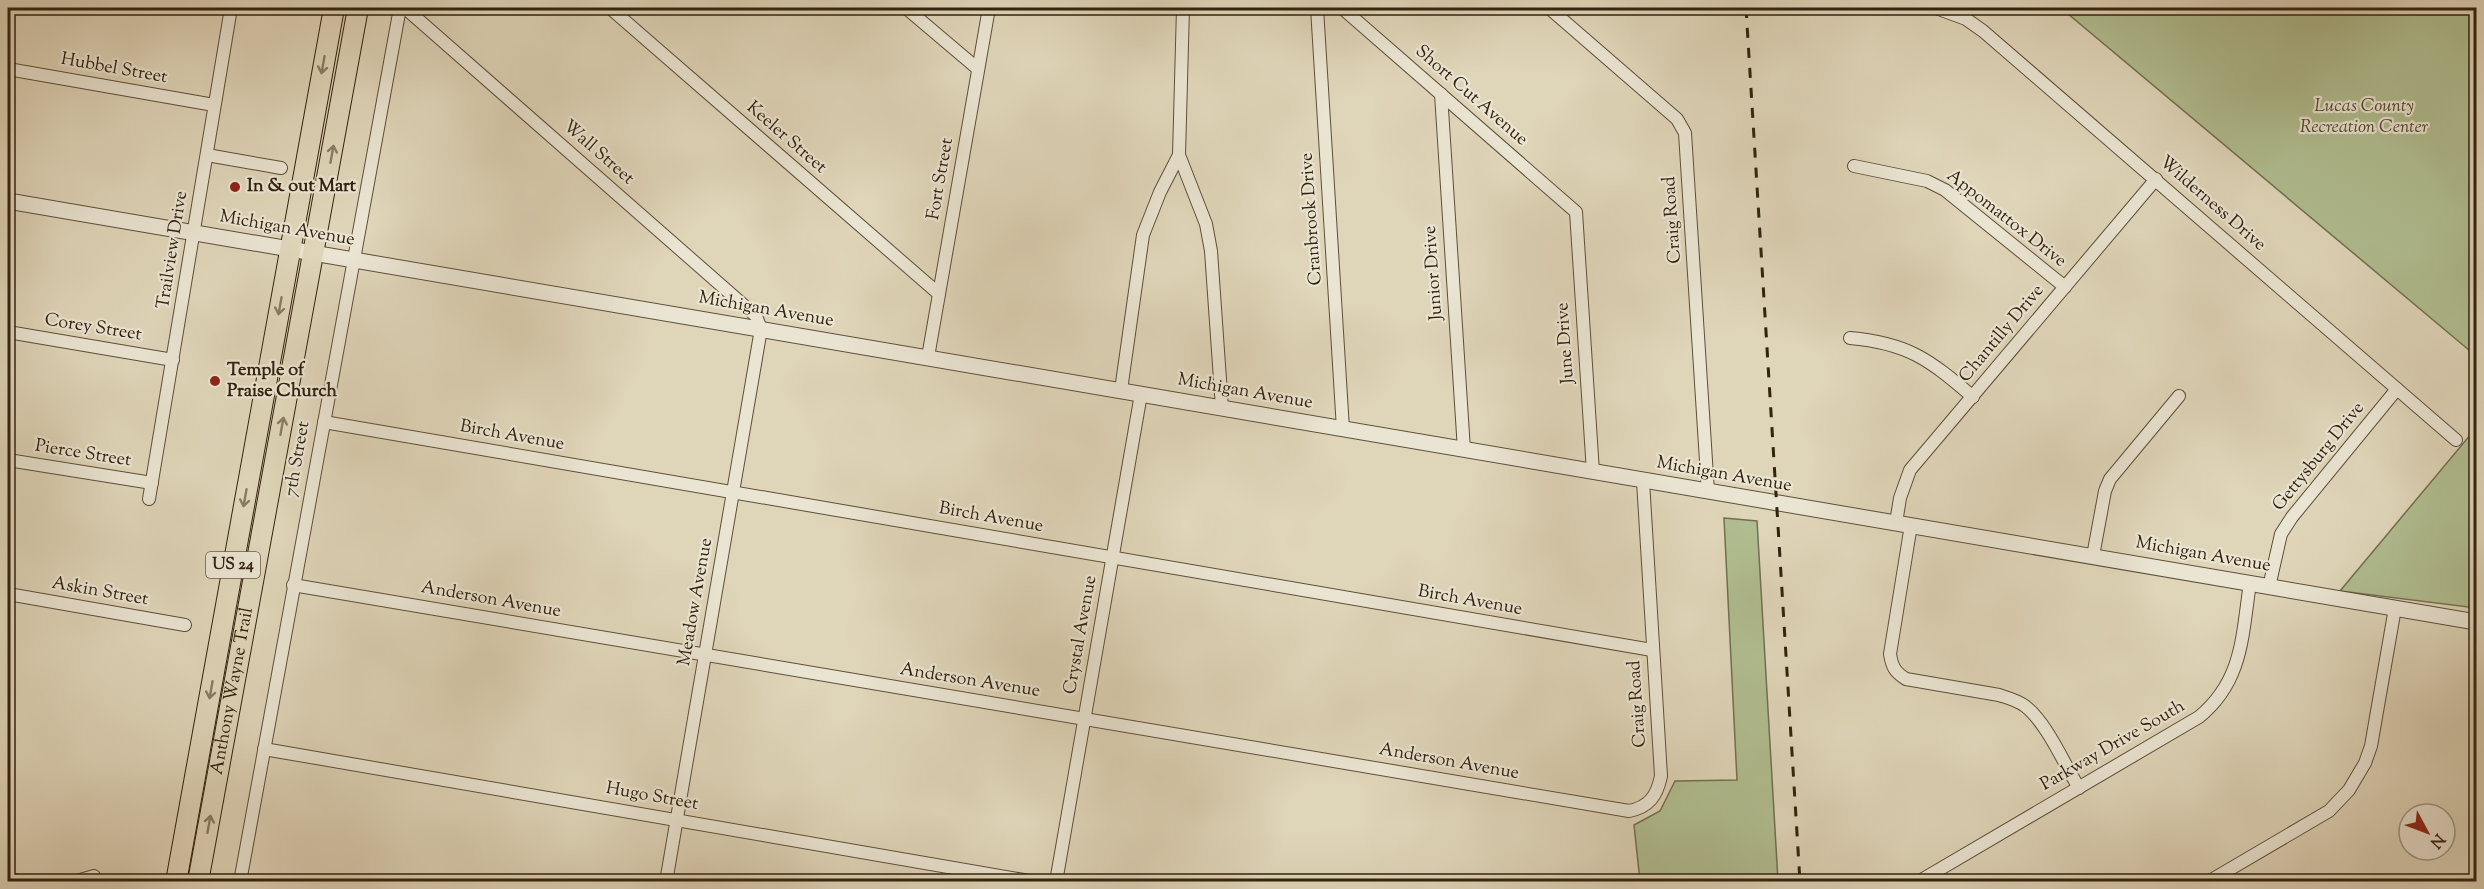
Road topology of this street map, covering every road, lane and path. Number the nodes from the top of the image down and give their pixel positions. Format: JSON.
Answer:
{"nodes":[{"id":1,"x":231,"y":8,"type":"edge"},
{"id":2,"x":334,"y":8,"type":"edge"},
{"id":3,"x":358,"y":8,"type":"edge"},
{"id":4,"x":400,"y":8,"type":"edge"},
{"id":5,"x":405,"y":8,"type":"edge"},
{"id":6,"x":610,"y":8,"type":"edge"},
{"id":7,"x":906,"y":8,"type":"edge"},
{"id":8,"x":989,"y":8,"type":"edge"},
{"id":9,"x":1183,"y":8,"type":"edge"},
{"id":10,"x":1317,"y":8,"type":"edge"},
{"id":11,"x":1342,"y":8,"type":"edge"},
{"id":12,"x":1549,"y":8,"type":"edge"},
{"id":13,"x":1936,"y":8,"type":"edge"},
{"id":14,"x":8,"y":69,"type":"edge"},
{"id":15,"x":978,"y":69,"type":"junction"},
{"id":16,"x":1441,"y":94,"type":"junction"},
{"id":17,"x":214,"y":105,"type":"junction"},
{"id":18,"x":207,"y":155,"type":"junction"},
{"id":19,"x":1179,"y":155,"type":"junction"},
{"id":20,"x":1854,"y":166,"type":"dead end"},
{"id":21,"x":280,"y":168,"type":"dead end"},
{"id":22,"x":2156,"y":179,"type":"junction"},
{"id":23,"x":8,"y":201,"type":"edge"},
{"id":24,"x":1576,"y":212,"type":"joint"},
{"id":25,"x":194,"y":232,"type":"junction"},
{"id":26,"x":290,"y":249,"type":"junction"},
{"id":27,"x":314,"y":253,"type":"junction"},
{"id":28,"x":353,"y":260,"type":"junction"},
{"id":29,"x":2065,"y":287,"type":"junction"},
{"id":30,"x":939,"y":294,"type":"junction"},
{"id":31,"x":761,"y":329,"type":"junction"},
{"id":32,"x":8,"y":332,"type":"edge"},
{"id":33,"x":1850,"y":338,"type":"dead end"},
{"id":34,"x":928,"y":357,"type":"junction"},
{"id":35,"x":173,"y":360,"type":"junction"},
{"id":36,"x":2397,"y":389,"type":"junction"},
{"id":37,"x":1121,"y":390,"type":"junction"},
{"id":38,"x":1141,"y":394,"type":"junction"},
{"id":39,"x":2179,"y":396,"type":"dead end"},
{"id":40,"x":1972,"y":397,"type":"junction"},
{"id":41,"x":1222,"y":408,"type":"junction"},
{"id":42,"x":324,"y":422,"type":"junction"},
{"id":43,"x":1343,"y":429,"type":"junction"},
{"id":44,"x":2456,"y":440,"type":"dead end"},
{"id":45,"x":1464,"y":450,"type":"junction"},
{"id":46,"x":8,"y":460,"type":"edge"},
{"id":47,"x":1593,"y":472,"type":"junction"},
{"id":48,"x":1643,"y":481,"type":"junction"},
{"id":49,"x":152,"y":483,"type":"junction"},
{"id":50,"x":734,"y":492,"type":"junction"},
{"id":51,"x":1708,"y":492,"type":"junction"},
{"id":52,"x":149,"y":499,"type":"dead end"},
{"id":53,"x":1904,"y":524,"type":"junction"},
{"id":54,"x":2093,"y":556,"type":"junction"},
{"id":55,"x":1113,"y":557,"type":"junction"},
{"id":56,"x":2250,"y":583,"type":"junction"},
{"id":57,"x":293,"y":585,"type":"junction"},
{"id":58,"x":2270,"y":586,"type":"junction"},
{"id":59,"x":8,"y":594,"type":"edge"},
{"id":60,"x":2395,"y":608,"type":"junction"},
{"id":61,"x":2476,"y":622,"type":"edge"},
{"id":62,"x":185,"y":625,"type":"dead end"},
{"id":63,"x":1652,"y":650,"type":"junction"},
{"id":64,"x":705,"y":656,"type":"junction"},
{"id":65,"x":1084,"y":718,"type":"junction"},
{"id":66,"x":264,"y":749,"type":"junction"},
{"id":67,"x":2079,"y":788,"type":"junction"},
{"id":68,"x":1641,"y":809,"type":"joint"},
{"id":69,"x":677,"y":820,"type":"junction"},
{"id":70,"x":94,"y":876,"type":"dead end"},
{"id":71,"x":8,"y":879,"type":"edge"},
{"id":72,"x":24,"y":882,"type":"edge"},
{"id":73,"x":73,"y":882,"type":"edge"},
{"id":74,"x":176,"y":882,"type":"edge"},
{"id":75,"x":198,"y":882,"type":"edge"},
{"id":76,"x":240,"y":882,"type":"edge"},
{"id":77,"x":666,"y":882,"type":"edge"},
{"id":78,"x":1035,"y":882,"type":"edge"},
{"id":79,"x":1056,"y":882,"type":"edge"},
{"id":80,"x":1918,"y":882,"type":"edge"},
{"id":81,"x":2208,"y":882,"type":"edge"}],
"edges":[{"from":1,"to":17,"type":"street","name":"Trailview Drive"},
{"from":2,"to":26,"type":"highway","name":"Anthony Wayne Trail","number":"US 24","one_way":true},
{"from":27,"to":3,"type":"highway","name":"Anthony Wayne Trail","number":"US 24","one_way":true},
{"from":4,"to":28,"type":"street","name":"7th Street"},
{"from":5,"to":31,"type":"street","name":"Wall Street"},
{"from":6,"to":30,"type":"street","name":"Keeler Street"},
{"from":7,"to":15,"type":"street"},
{"from":8,"to":15,"type":"street","name":"Fort Street"},
{"from":9,"to":19,"type":"street"},
{"from":10,"to":43,"type":"street","name":"Cranbrook Drive"},
{"from":11,"to":16,"type":"street","name":"Short Cut Avenue"},
{"from":12,"to":51,"type":"street","name":"Craig Road"},
{"from":13,"to":22,"type":"street","name":"Wilderness Drive"},
{"from":14,"to":17,"type":"street","name":"Hubbel Street"},
{"from":15,"to":30,"type":"street","name":"Fort Street"},
{"from":16,"to":24,"type":"street","name":"Short Cut Avenue"},
{"from":16,"to":45,"type":"street","name":"Junior Drive"},
{"from":17,"to":18,"type":"street","name":"Trailview Drive"},
{"from":18,"to":21,"type":"street"},
{"from":18,"to":25,"type":"street","name":"Trailview Drive"},
{"from":19,"to":37,"type":"street"},
{"from":19,"to":41,"type":"street"},
{"from":20,"to":29,"type":"street","name":"Appomattox Drive"},
{"from":22,"to":29,"type":"street","name":"Chantilly Drive"},
{"from":22,"to":36,"type":"street","name":"Wilderness Drive"},
{"from":23,"to":25,"type":"street","name":"Michigan Avenue"},
{"from":24,"to":47,"type":"street","name":"June Drive"},
{"from":25,"to":26,"type":"street","name":"Michigan Avenue"},
{"from":25,"to":35,"type":"street","name":"Trailview Drive"},
{"from":26,"to":27,"type":"street","name":"Michigan Avenue"},
{"from":26,"to":74,"type":"highway","name":"Anthony Wayne Trail","number":"US 24","one_way":true},
{"from":27,"to":28,"type":"street","name":"Michigan Avenue"},
{"from":75,"to":27,"type":"highway","name":"Anthony Wayne Trail","number":"US 24","one_way":true},
{"from":28,"to":31,"type":"street","name":"Michigan Avenue"},
{"from":28,"to":42,"type":"street","name":"7th Street"},
{"from":29,"to":40,"type":"street","name":"Chantilly Drive"},
{"from":30,"to":34,"type":"street","name":"Fort Street"},
{"from":31,"to":34,"type":"street","name":"Michigan Avenue"},
{"from":31,"to":50,"type":"street","name":"Meadow Avenue"},
{"from":32,"to":35,"type":"street","name":"Corey Street"},
{"from":33,"to":40,"type":"street"},
{"from":34,"to":37,"type":"street","name":"Michigan Avenue"},
{"from":35,"to":49,"type":"street","name":"Trailview Drive"},
{"from":36,"to":44,"type":"street","name":"Wilderness Drive"},
{"from":36,"to":58,"type":"street","name":"Gettysburg Drive"},
{"from":37,"to":38,"type":"street","name":"Michigan Avenue"},
{"from":38,"to":41,"type":"street","name":"Michigan Avenue"},
{"from":38,"to":55,"type":"street","name":"Crystal Avenue"},
{"from":39,"to":54,"type":"street"},
{"from":40,"to":53,"type":"street","name":"Chantilly Drive"},
{"from":41,"to":43,"type":"street","name":"Michigan Avenue"},
{"from":42,"to":50,"type":"street","name":"Birch Avenue"},
{"from":42,"to":57,"type":"street","name":"7th Street"},
{"from":43,"to":45,"type":"street","name":"Michigan Avenue"},
{"from":45,"to":47,"type":"street","name":"Michigan Avenue"},
{"from":46,"to":49,"type":"street","name":"Pierce Street"},
{"from":47,"to":48,"type":"street","name":"Michigan Avenue"},
{"from":48,"to":51,"type":"street","name":"Michigan Avenue"},
{"from":48,"to":63,"type":"street","name":"Craig Road"},
{"from":49,"to":52,"type":"street","name":"Trailview Drive"},
{"from":50,"to":55,"type":"street","name":"Birch Avenue"},
{"from":50,"to":64,"type":"street","name":"Meadow Avenue"},
{"from":51,"to":53,"type":"street","name":"Michigan Avenue"},
{"from":53,"to":54,"type":"street","name":"Michigan Avenue"},
{"from":53,"to":67,"type":"street","name":"Chantilly Drive"},
{"from":54,"to":56,"type":"street","name":"Michigan Avenue"},
{"from":55,"to":63,"type":"street","name":"Birch Avenue"},
{"from":55,"to":65,"type":"street","name":"Crystal Avenue"},
{"from":56,"to":58,"type":"street","name":"Michigan Avenue"},
{"from":56,"to":67,"type":"street","name":"Parkway Drive South"},
{"from":57,"to":64,"type":"street","name":"Anderson Avenue"},
{"from":57,"to":66,"type":"street","name":"7th Street"},
{"from":58,"to":60,"type":"street","name":"Michigan Avenue"},
{"from":59,"to":62,"type":"street","name":"Askin Street"},
{"from":60,"to":61,"type":"street","name":"Michigan Avenue"},
{"from":60,"to":81,"type":"street"},
{"from":63,"to":68,"type":"street","name":"Craig Road"},
{"from":64,"to":65,"type":"street","name":"Anderson Avenue"},
{"from":64,"to":69,"type":"street","name":"Meadow Avenue"},
{"from":65,"to":68,"type":"street","name":"Anderson Avenue"},
{"from":65,"to":79,"type":"street","name":"Crystal Avenue"},
{"from":66,"to":69,"type":"street","name":"Hugo Street"},
{"from":66,"to":76,"type":"street","name":"7th Street"},
{"from":67,"to":80,"type":"street","name":"Parkway Drive South"},
{"from":69,"to":77,"type":"street","name":"Meadow Avenue"},
{"from":69,"to":78,"type":"street","name":"Hugo Street"},
{"from":70,"to":73,"type":"street"},
{"from":71,"to":72,"type":"street"}]}
